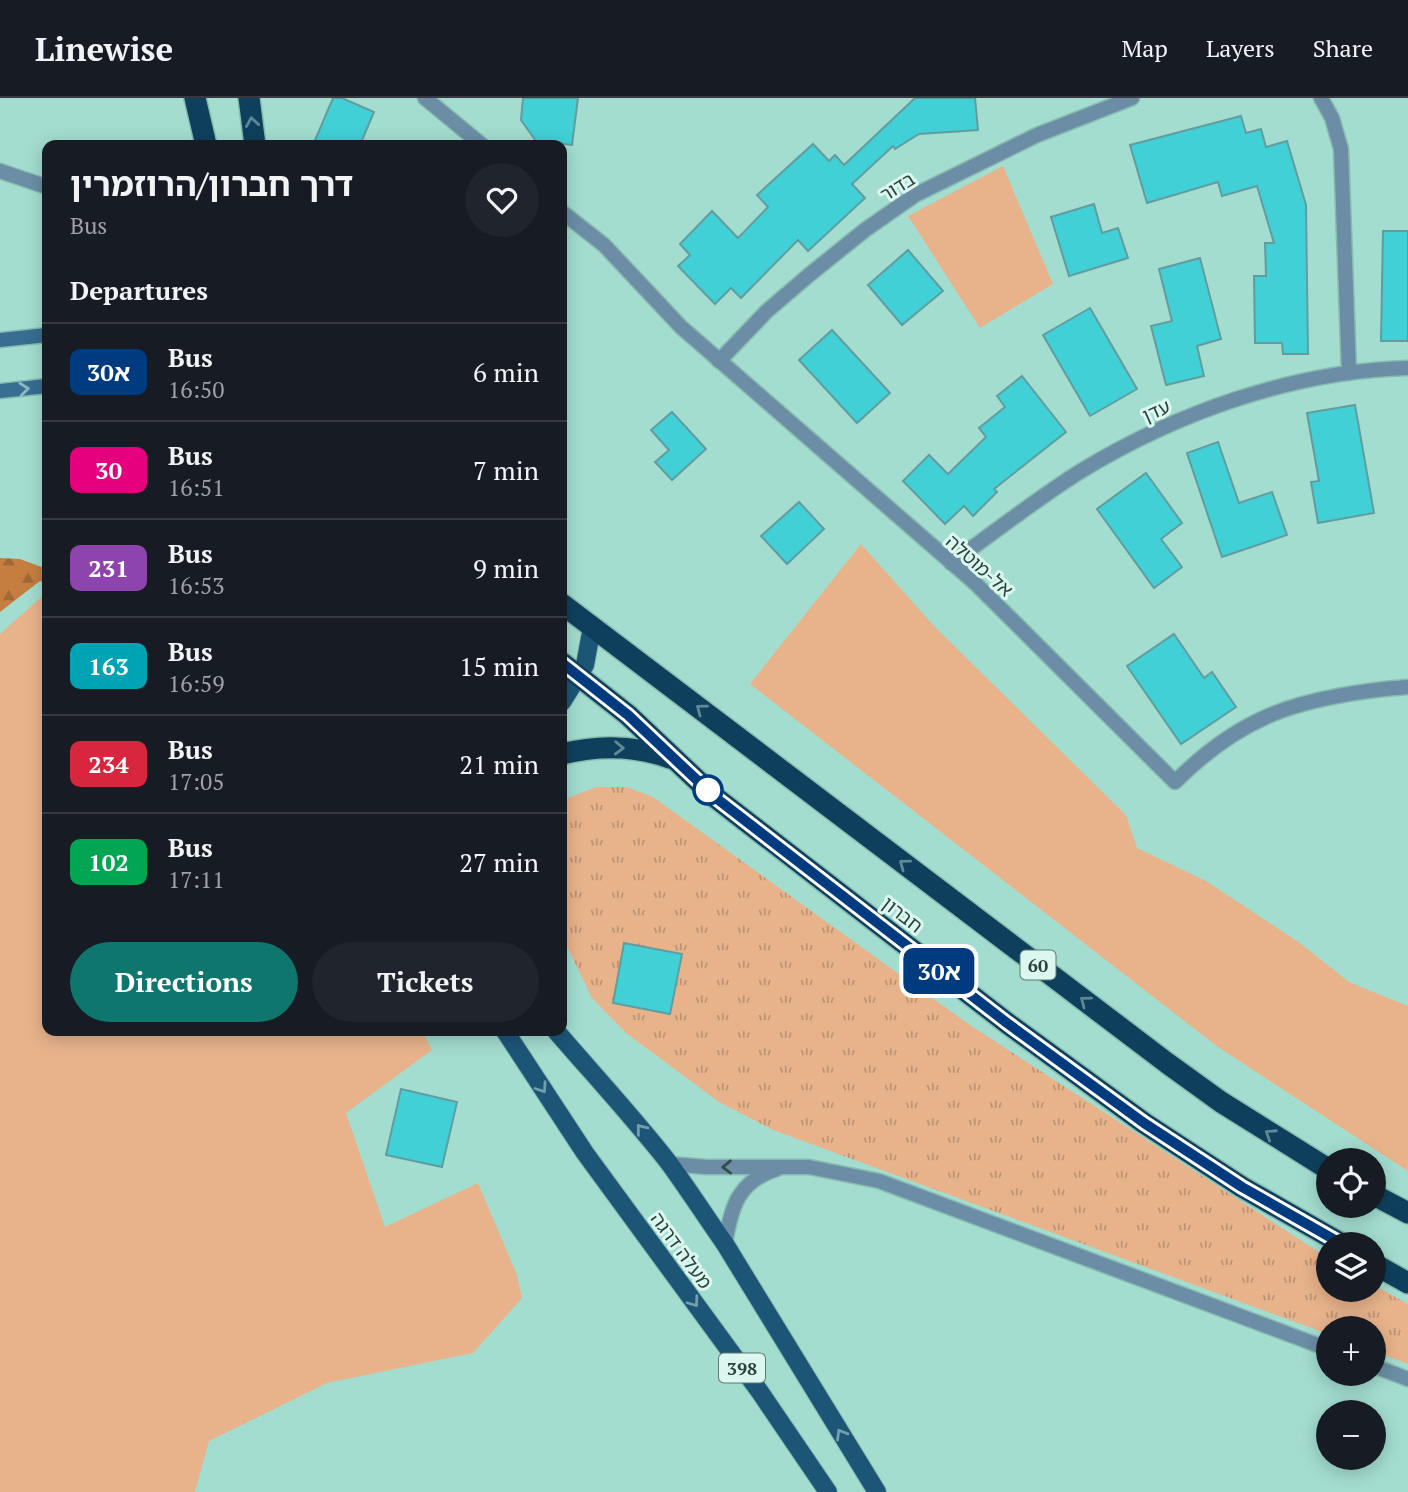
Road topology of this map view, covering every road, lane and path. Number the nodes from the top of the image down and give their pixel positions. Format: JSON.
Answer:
{"nodes":[{"id":1,"x":195,"y":98,"type":"edge"},
{"id":2,"x":249,"y":98,"type":"edge"},
{"id":3,"x":425,"y":98,"type":"edge"},
{"id":4,"x":1132,"y":98,"type":"edge"},
{"id":5,"x":1321,"y":98,"type":"edge"},
{"id":6,"x":205,"y":140,"type":"edge"},
{"id":7,"x":255,"y":140,"type":"edge"},
{"id":8,"x":476,"y":140,"type":"edge"},
{"id":9,"x":0,"y":171,"type":"edge"},
{"id":10,"x":42,"y":185,"type":"edge"},
{"id":11,"x":567,"y":216,"type":"edge"},
{"id":12,"x":42,"y":336,"type":"edge"},
{"id":13,"x":0,"y":340,"type":"edge"},
{"id":14,"x":719,"y":361,"type":"junction"},
{"id":15,"x":1408,"y":368,"type":"edge"},
{"id":16,"x":1349,"y":373,"type":"junction"},
{"id":17,"x":42,"y":387,"type":"edge"},
{"id":18,"x":0,"y":391,"type":"edge"},
{"id":19,"x":951,"y":563,"type":"junction"},
{"id":20,"x":567,"y":608,"type":"edge"},
{"id":21,"x":592,"y":626,"type":"junction"},
{"id":22,"x":567,"y":667,"type":"edge"},
{"id":23,"x":579,"y":676,"type":"junction"},
{"id":24,"x":1408,"y":687,"type":"edge"},
{"id":25,"x":567,"y":694,"type":"edge"},
{"id":26,"x":567,"y":753,"type":"edge"},
{"id":27,"x":675,"y":760,"type":"junction"},
{"id":28,"x":508,"y":1036,"type":"edge"},
{"id":29,"x":560,"y":1036,"type":"edge"},
{"id":30,"x":1316,"y":1161,"type":"edge"},
{"id":31,"x":669,"y":1164,"type":"junction"},
{"id":32,"x":785,"y":1166,"type":"junction"},
{"id":33,"x":1386,"y":1201,"type":"edge"},
{"id":34,"x":1408,"y":1213,"type":"edge"},
{"id":35,"x":1321,"y":1232,"type":"edge"},
{"id":36,"x":725,"y":1244,"type":"junction"},
{"id":37,"x":1386,"y":1271,"type":"edge"},
{"id":38,"x":1408,"y":1283,"type":"edge"},
{"id":39,"x":1316,"y":1345,"type":"edge"},
{"id":40,"x":1386,"y":1371,"type":"edge"},
{"id":41,"x":1408,"y":1379,"type":"edge"},
{"id":42,"x":828,"y":1492,"type":"edge"},
{"id":43,"x":877,"y":1492,"type":"edge"}],
"edges":[{"from":1,"to":6,"type":"highway"},
{"from":7,"to":2,"type":"highway","one_way":true},
{"from":3,"to":8,"type":"street"},
{"from":4,"to":14,"type":"street","name":"בדור"},
{"from":5,"to":16,"type":"street"},
{"from":9,"to":10,"type":"street"},
{"from":11,"to":14,"type":"street","name":"אל-מוטלה"},
{"from":12,"to":13,"type":"main road"},
{"from":14,"to":19,"type":"street","name":"אל-מוטלה"},
{"from":15,"to":16,"type":"street","name":"עדן"},
{"from":16,"to":19,"type":"street","name":"עדן"},
{"from":18,"to":17,"type":"main road","one_way":true},
{"from":19,"to":24,"type":"street","name":"אל-מוטלה"},
{"from":20,"to":21,"type":"highway","number":"60"},
{"from":21,"to":23,"type":"main road"},
{"from":30,"to":21,"type":"highway","number":"60","one_way":true},
{"from":22,"to":23,"type":"highway","name":"חברון"},
{"from":23,"to":25,"type":"main road"},
{"from":23,"to":27,"type":"highway","name":"חברון"},
{"from":26,"to":27,"type":"highway","one_way":true},
{"from":27,"to":35,"type":"highway","name":"חברון"},
{"from":28,"to":42,"type":"main road","name":"מעלה דרגה","number":"398","one_way":true},
{"from":31,"to":29,"type":"main road","name":"מעלה דרגה","number":"398","one_way":true},
{"from":32,"to":31,"type":"street","one_way":true},
{"from":31,"to":36,"type":"main road","name":"מעלה דרגה","number":"398"},
{"from":32,"to":36,"type":"street"},
{"from":32,"to":39,"type":"street"},
{"from":33,"to":34,"type":"highway"},
{"from":43,"to":36,"type":"main road","name":"מעלה דרגה","number":"398","one_way":true},
{"from":37,"to":38,"type":"highway"},
{"from":40,"to":41,"type":"street"}]}
